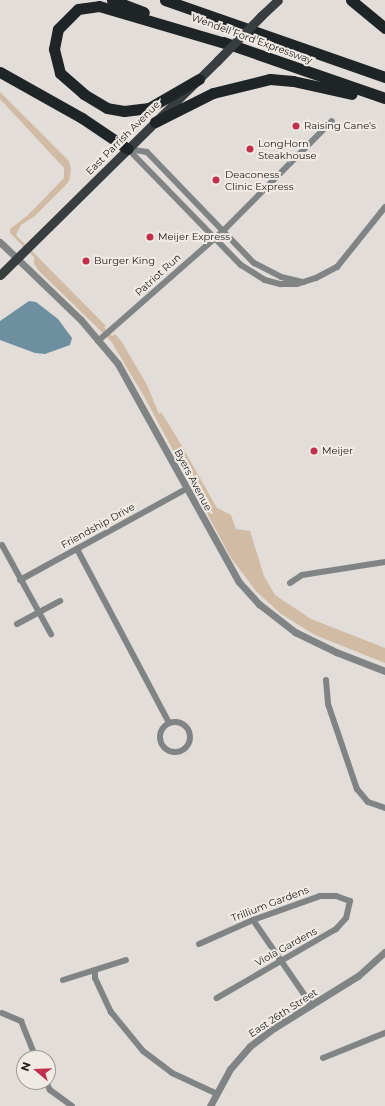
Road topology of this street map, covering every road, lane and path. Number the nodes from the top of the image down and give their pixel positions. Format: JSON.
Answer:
{"nodes":[{"id":1,"x":112,"y":0,"type":"edge"},
{"id":2,"x":165,"y":0,"type":"edge"},
{"id":3,"x":278,"y":0,"type":"edge"},
{"id":4,"x":351,"y":0,"type":"edge"},
{"id":5,"x":385,"y":28,"type":"edge"},
{"id":6,"x":225,"y":43,"type":"junction"},
{"id":7,"x":0,"y":72,"type":"edge"},
{"id":8,"x":385,"y":77,"type":"edge"},
{"id":9,"x":198,"y":79,"type":"junction"},
{"id":10,"x":385,"y":98,"type":"edge"},
{"id":11,"x":385,"y":104,"type":"edge"},
{"id":12,"x":332,"y":120,"type":"dead end"},
{"id":13,"x":155,"y":122,"type":"junction"},
{"id":14,"x":128,"y":149,"type":"junction"},
{"id":15,"x":385,"y":207,"type":"edge"},
{"id":16,"x":222,"y":232,"type":"junction"},
{"id":17,"x":214,"y":239,"type":"junction"},
{"id":18,"x":0,"y":242,"type":"edge"},
{"id":19,"x":17,"y":258,"type":"junction"},
{"id":20,"x":0,"y":275,"type":"edge"},
{"id":21,"x":303,"y":282,"type":"junction"},
{"id":22,"x":98,"y":341,"type":"junction"},
{"id":23,"x":186,"y":489,"type":"junction"},
{"id":24,"x":2,"y":546,"type":"dead end"},
{"id":25,"x":77,"y":549,"type":"junction"},
{"id":26,"x":385,"y":562,"type":"edge"},
{"id":27,"x":20,"y":580,"type":"junction"},
{"id":28,"x":290,"y":583,"type":"dead end"},
{"id":29,"x":60,"y":601,"type":"dead end"},
{"id":30,"x":39,"y":613,"type":"junction"},
{"id":31,"x":17,"y":624,"type":"dead end"},
{"id":32,"x":51,"y":634,"type":"dead end"},
{"id":33,"x":385,"y":670,"type":"edge"},
{"id":34,"x":326,"y":680,"type":"dead end"},
{"id":35,"x":169,"y":723,"type":"junction"},
{"id":36,"x":385,"y":808,"type":"edge"},
{"id":37,"x":350,"y":900,"type":"joint"},
{"id":38,"x":253,"y":920,"type":"junction"},
{"id":39,"x":199,"y":944,"type":"dead end"},
{"id":40,"x":385,"y":952,"type":"edge"},
{"id":41,"x":126,"y":960,"type":"dead end"},
{"id":42,"x":281,"y":960,"type":"junction"},
{"id":43,"x":95,"y":970,"type":"junction"},
{"id":44,"x":63,"y":980,"type":"dead end"},
{"id":45,"x":218,"y":998,"type":"dead end"},
{"id":46,"x":312,"y":1006,"type":"junction"},
{"id":47,"x":2,"y":1013,"type":"dead end"},
{"id":48,"x":385,"y":1033,"type":"edge"},
{"id":49,"x":33,"y":1050,"type":"edge"},
{"id":50,"x":323,"y":1058,"type":"dead end"},
{"id":51,"x":50,"y":1090,"type":"edge"},
{"id":52,"x":215,"y":1093,"type":"junction"},
{"id":53,"x":72,"y":1106,"type":"edge"},
{"id":54,"x":210,"y":1106,"type":"edge"}],
"edges":[{"from":1,"to":6,"type":"highway","name":"Wendell Ford Expressway"},
{"from":2,"to":8,"type":"highway","name":"Wendell Ford Expressway"},
{"from":3,"to":9,"type":"main road","name":"East Parrish Avenue","bridge":true},
{"from":4,"to":5,"type":"highway"},
{"from":6,"to":9,"type":"highway"},
{"from":6,"to":10,"type":"highway","name":"Wendell Ford Expressway"},
{"from":7,"to":14,"type":"highway"},
{"from":9,"to":13,"type":"main road","name":"East Parrish Avenue"},
{"from":11,"to":13,"type":"highway"},
{"from":12,"to":16,"type":"street","name":"Patriot Run"},
{"from":13,"to":14,"type":"main road","name":"East Parrish Avenue"},
{"from":14,"to":16,"type":"street"},
{"from":14,"to":17,"type":"street"},
{"from":14,"to":19,"type":"main road","name":"East Parrish Avenue"},
{"from":15,"to":21,"type":"street"},
{"from":16,"to":17,"type":"street","name":"Patriot Run"},
{"from":16,"to":21,"type":"street"},
{"from":17,"to":21,"type":"street"},
{"from":17,"to":22,"type":"street","name":"Patriot Run"},
{"from":18,"to":19,"type":"street","name":"Byers Avenue"},
{"from":19,"to":20,"type":"main road","name":"East Parrish Avenue"},
{"from":19,"to":22,"type":"street","name":"Byers Avenue"},
{"from":22,"to":23,"type":"street","name":"Byers Avenue"},
{"from":23,"to":25,"type":"street","name":"Friendship Drive"},
{"from":23,"to":33,"type":"street","name":"Byers Avenue"},
{"from":24,"to":27,"type":"street"},
{"from":25,"to":27,"type":"street","name":"Friendship Drive"},
{"from":25,"to":35,"type":"street"},
{"from":26,"to":28,"type":"street"},
{"from":27,"to":30,"type":"street"},
{"from":29,"to":30,"type":"street"},
{"from":30,"to":31,"type":"street"},
{"from":30,"to":32,"type":"street"},
{"from":34,"to":36,"type":"street"},
{"from":35,"to":35,"type":"street"},
{"from":37,"to":38,"type":"street","name":"Trillium Gardens"},
{"from":37,"to":42,"type":"street","name":"Viola Gardens"},
{"from":38,"to":39,"type":"street","name":"Trillium Gardens"},
{"from":38,"to":42,"type":"street"},
{"from":40,"to":46,"type":"street","name":"East 26th Street"},
{"from":41,"to":43,"type":"street"},
{"from":42,"to":45,"type":"street","name":"Viola Gardens"},
{"from":42,"to":46,"type":"street"},
{"from":43,"to":44,"type":"street"},
{"from":43,"to":52,"type":"street"},
{"from":46,"to":52,"type":"street","name":"East 26th Street"},
{"from":47,"to":49,"type":"street"},
{"from":48,"to":50,"type":"street"},
{"from":51,"to":53,"type":"street"},
{"from":52,"to":54,"type":"street","name":"East 26th Street"}]}
